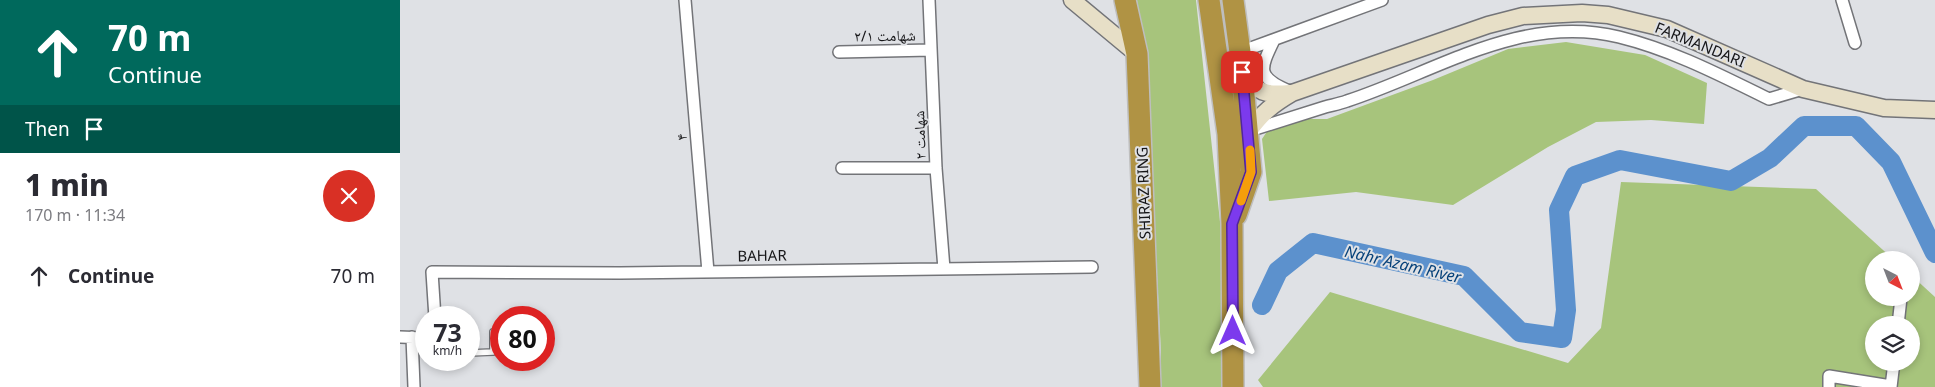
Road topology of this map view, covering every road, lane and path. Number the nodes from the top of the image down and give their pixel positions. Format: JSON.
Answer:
{"nodes":[{"id":1,"x":684,"y":0,"type":"edge"},
{"id":2,"x":929,"y":0,"type":"edge"},
{"id":3,"x":1072,"y":0,"type":"edge"},
{"id":4,"x":1125,"y":0,"type":"edge"},
{"id":5,"x":1209,"y":0,"type":"edge"},
{"id":6,"x":1233,"y":0,"type":"edge"},
{"id":7,"x":1382,"y":0,"type":"edge"},
{"id":8,"x":1842,"y":0,"type":"edge"},
{"id":9,"x":1274,"y":40,"type":"junction"},
{"id":10,"x":1855,"y":43,"type":"dead end"},
{"id":11,"x":931,"y":50,"type":"junction"},
{"id":12,"x":839,"y":52,"type":"dead end"},
{"id":13,"x":1137,"y":54,"type":"junction"},
{"id":14,"x":1241,"y":62,"type":"junction"},
{"id":15,"x":1803,"y":89,"type":"junction"},
{"id":16,"x":1292,"y":93,"type":"junction"},
{"id":17,"x":1935,"y":110,"type":"edge"},
{"id":18,"x":1249,"y":131,"type":"junction"},
{"id":19,"x":842,"y":168,"type":"dead end"},
{"id":20,"x":936,"y":168,"type":"junction"},
{"id":21,"x":1232,"y":224,"type":"junction"},
{"id":22,"x":1092,"y":267,"type":"dead end"},
{"id":23,"x":944,"y":269,"type":"junction"},
{"id":24,"x":708,"y":272,"type":"junction"},
{"id":25,"x":434,"y":306,"type":"edge"},
{"id":26,"x":400,"y":337,"type":"edge"},
{"id":27,"x":412,"y":337,"type":"junction"},
{"id":28,"x":415,"y":337,"type":"edge"},
{"id":29,"x":1893,"y":371,"type":"edge"},
{"id":30,"x":414,"y":387,"type":"edge"},
{"id":31,"x":1150,"y":387,"type":"edge"},
{"id":32,"x":1233,"y":387,"type":"edge"},
{"id":33,"x":1829,"y":387,"type":"edge"},
{"id":34,"x":1891,"y":387,"type":"edge"}],
"edges":[{"from":1,"to":24,"type":"street","name":"۴"},
{"from":2,"to":11,"type":"street","name":"۲ شهامت"},
{"from":3,"to":13,"type":"street"},
{"from":4,"to":13,"type":"highway","name":"SHIRAZ RING"},
{"from":5,"to":21,"type":"highway"},
{"from":6,"to":14,"type":"highway"},
{"from":7,"to":9,"type":"street"},
{"from":8,"to":10,"type":"street"},
{"from":9,"to":14,"type":"street"},
{"from":9,"to":16,"type":"street"},
{"from":11,"to":12,"type":"street","name":"۲/۱ شهامت"},
{"from":11,"to":20,"type":"street","name":"۲ شهامت"},
{"from":13,"to":31,"type":"highway","name":"SHIRAZ RING"},
{"from":14,"to":16,"type":"street","name":"FARMANDARI"},
{"from":14,"to":18,"type":"highway"},
{"from":15,"to":16,"type":"street","name":"FARMANDARI"},
{"from":15,"to":17,"type":"street","name":"FARMANDARI"},
{"from":15,"to":18,"type":"street"},
{"from":16,"to":18,"type":"street","name":"FARMANDARI"},
{"from":18,"to":21,"type":"highway"},
{"from":19,"to":20,"type":"street"},
{"from":20,"to":23,"type":"street","name":"۲ شهامت"},
{"from":21,"to":32,"type":"highway"},
{"from":22,"to":23,"type":"street","name":"BAHAR"},
{"from":23,"to":24,"type":"street","name":"BAHAR"},
{"from":24,"to":25,"type":"street","name":"BAHAR"},
{"from":26,"to":27,"type":"street"},
{"from":27,"to":28,"type":"street"},
{"from":27,"to":30,"type":"street"},
{"from":29,"to":34,"type":"street"},
{"from":33,"to":34,"type":"street"}]}
